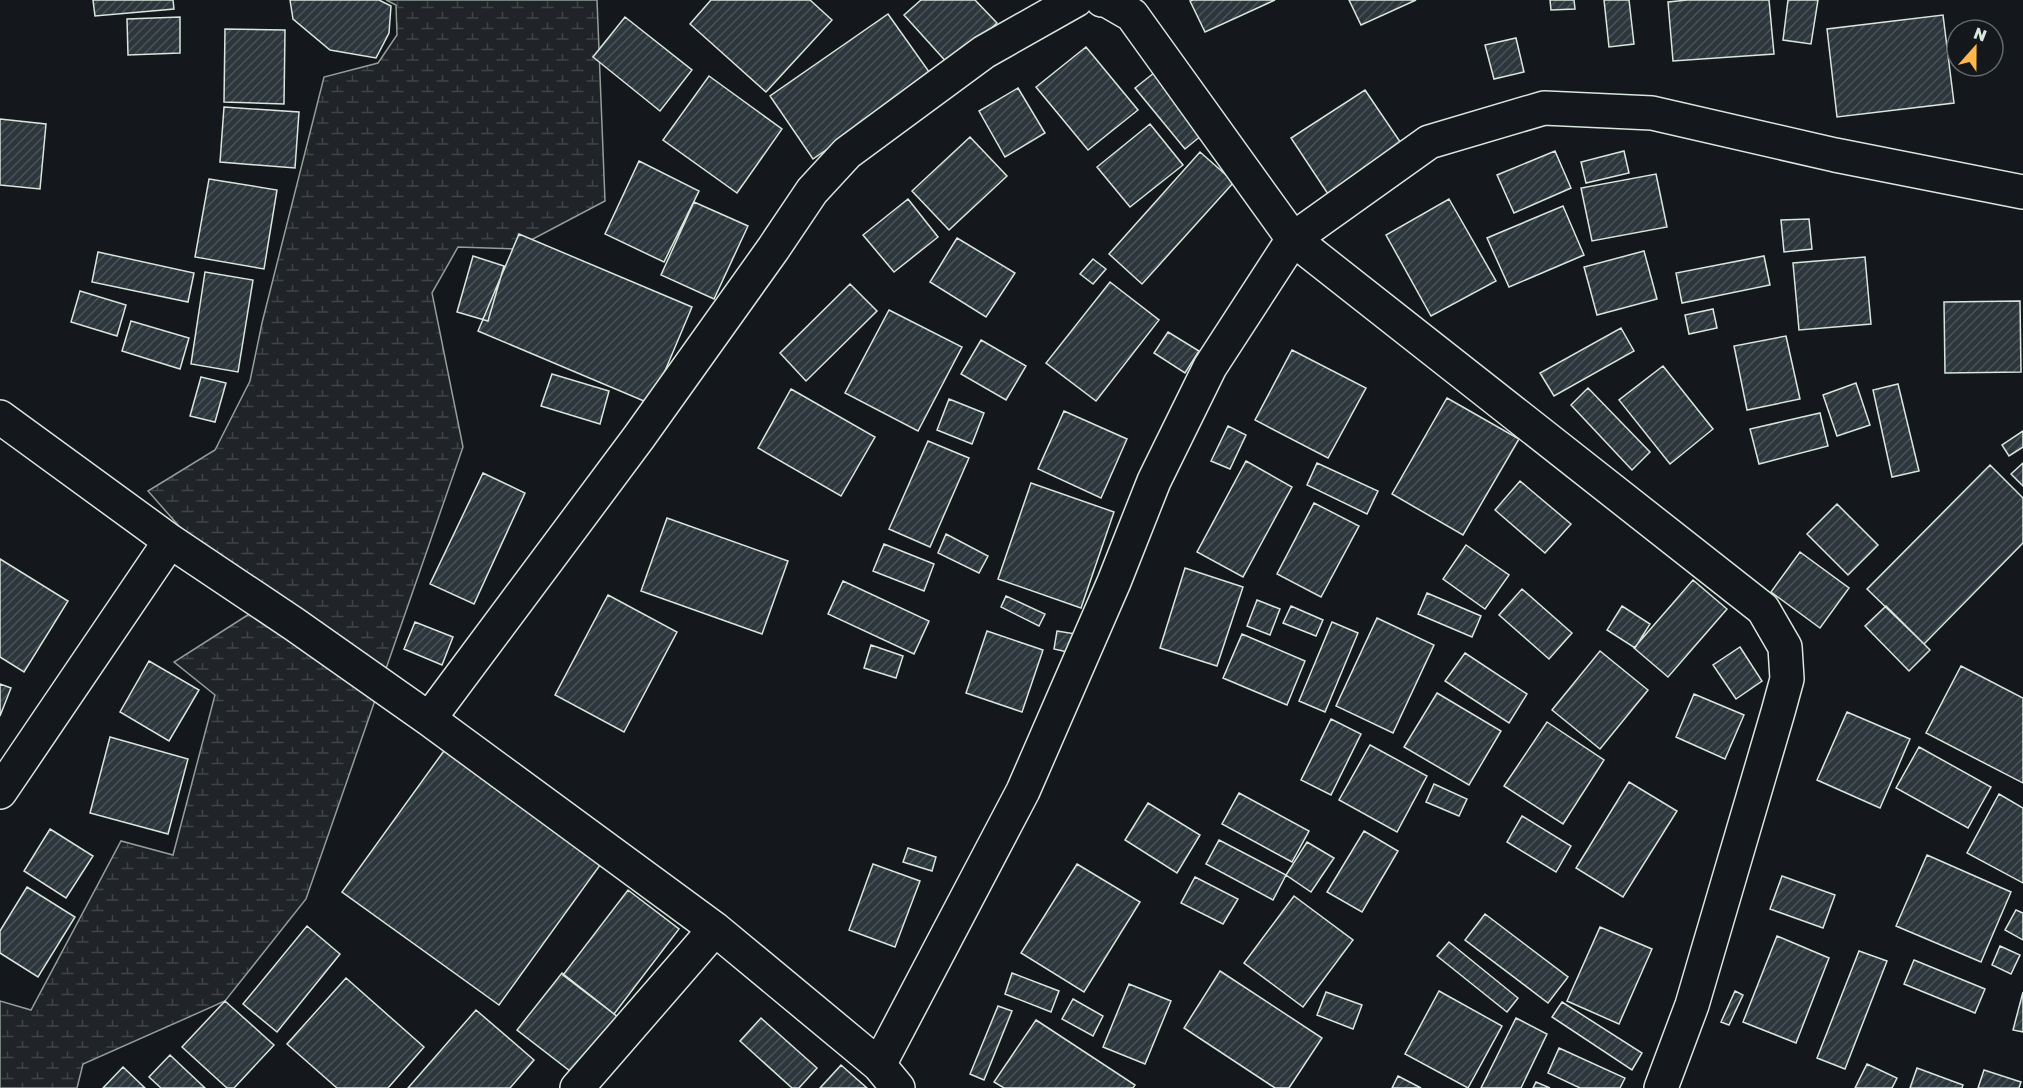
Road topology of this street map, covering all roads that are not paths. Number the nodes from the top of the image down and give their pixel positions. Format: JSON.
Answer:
{"nodes":[{"id":1,"x":1076,"y":0,"type":"edge"},
{"id":2,"x":1102,"y":0,"type":"edge"},
{"id":3,"x":2023,"y":192,"type":"edge"},
{"id":4,"x":1293,"y":239,"type":"junction"},
{"id":5,"x":0,"y":417,"type":"edge"},
{"id":6,"x":171,"y":541,"type":"junction"},
{"id":7,"x":429,"y":719,"type":"junction"},
{"id":8,"x":0,"y":792,"type":"edge"},
{"id":9,"x":715,"y":929,"type":"junction"},
{"id":10,"x":889,"y":1077,"type":"edge"},
{"id":11,"x":577,"y":1088,"type":"edge"},
{"id":12,"x":1661,"y":1088,"type":"edge"}],
"edges":[{"from":1,"to":7,"type":"street"},
{"from":2,"to":4,"type":"street"},
{"from":3,"to":4,"type":"street"},
{"from":4,"to":10,"type":"street"},
{"from":4,"to":12,"type":"street"},
{"from":5,"to":6,"type":"street"},
{"from":6,"to":7,"type":"street"},
{"from":6,"to":8,"type":"street"},
{"from":7,"to":9,"type":"street"},
{"from":9,"to":10,"type":"street"},
{"from":9,"to":11,"type":"street"}]}
